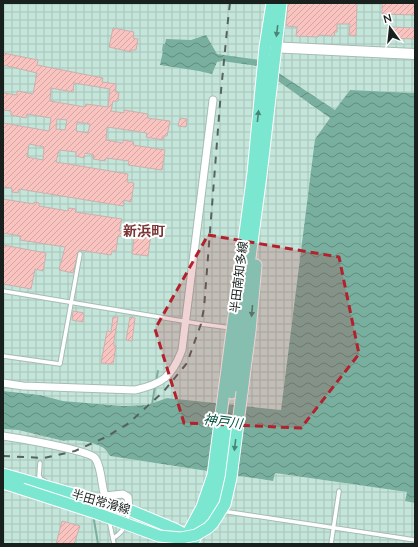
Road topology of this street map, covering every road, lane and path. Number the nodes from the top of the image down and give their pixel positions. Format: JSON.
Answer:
{"nodes":[{"id":1,"x":272,"y":3,"type":"edge"},
{"id":2,"x":281,"y":3,"type":"edge"},
{"id":3,"x":270,"y":52,"type":"junction"},
{"id":4,"x":415,"y":54,"type":"edge"},
{"id":5,"x":266,"y":84,"type":"junction"},
{"id":6,"x":213,"y":100,"type":"dead end"},
{"id":7,"x":261,"y":175,"type":"junction"},
{"id":8,"x":80,"y":254,"type":"dead end"},
{"id":9,"x":3,"y":291,"type":"edge"},
{"id":10,"x":71,"y":302,"type":"junction"},
{"id":11,"x":186,"y":322,"type":"junction"},
{"id":12,"x":236,"y":329,"type":"junction"},
{"id":13,"x":3,"y":356,"type":"edge"},
{"id":14,"x":3,"y":383,"type":"edge"},
{"id":15,"x":233,"y":392,"type":"junction"},
{"id":16,"x":3,"y":436,"type":"edge"},
{"id":17,"x":40,"y":463,"type":"dead end"},
{"id":18,"x":3,"y":474,"type":"edge"},
{"id":19,"x":217,"y":475,"type":"junction"},
{"id":20,"x":3,"y":479,"type":"edge"},
{"id":21,"x":48,"y":482,"type":"dead end"},
{"id":22,"x":3,"y":483,"type":"edge"},
{"id":23,"x":54,"y":484,"type":"dead end"},
{"id":24,"x":22,"y":491,"type":"junction"},
{"id":25,"x":339,"y":491,"type":"dead end"},
{"id":26,"x":94,"y":495,"type":"dead end"},
{"id":27,"x":210,"y":509,"type":"junction"},
{"id":28,"x":129,"y":513,"type":"junction"},
{"id":29,"x":334,"y":528,"type":"junction"},
{"id":30,"x":113,"y":538,"type":"junction"},
{"id":31,"x":415,"y":540,"type":"edge"},
{"id":32,"x":190,"y":542,"type":"edge"},
{"id":33,"x":114,"y":544,"type":"edge"},
{"id":34,"x":331,"y":544,"type":"edge"}],
"edges":[{"from":1,"to":3,"type":"main road","name":"半田南知多線"},
{"from":2,"to":3,"type":"main road","name":"半田南知多線","one_way":true},
{"from":3,"to":4,"type":"street"},
{"from":3,"to":5,"type":"main road","name":"半田南知多線"},
{"from":5,"to":7,"type":"main road","name":"半田南知多線"},
{"from":12,"to":5,"type":"main road","name":"半田南知多線","one_way":true},
{"from":6,"to":11,"type":"street"},
{"from":7,"to":12,"type":"main road","name":"半田南知多線"},
{"from":7,"to":15,"type":"main road","one_way":true},
{"from":8,"to":10,"type":"lane"},
{"from":9,"to":10,"type":"lane"},
{"from":10,"to":11,"type":"lane"},
{"from":10,"to":13,"type":"lane"},
{"from":11,"to":12,"type":"lane"},
{"from":11,"to":14,"type":"street"},
{"from":12,"to":15,"type":"main road","name":"半田南知多線"},
{"from":15,"to":19,"type":"main road","name":"半田南知多線"},
{"from":15,"to":24,"type":"main road","one_way":true,"bridge":true},
{"from":16,"to":28,"type":"street"},
{"from":17,"to":21,"type":"lane"},
{"from":18,"to":28,"type":"main road","name":"半田常滑線"},
{"from":19,"to":27,"type":"main road","name":"半田南知多線"},
{"from":19,"to":32,"type":"main road","name":"半田南知多線"},
{"from":20,"to":28,"type":"main road","name":"半田常滑線"},
{"from":22,"to":24,"type":"main road"},
{"from":23,"to":26,"type":"lane"},
{"from":24,"to":30,"type":"lane"},
{"from":25,"to":29,"type":"lane"},
{"from":27,"to":29,"type":"lane"},
{"from":27,"to":32,"type":"main road","name":"半田南知多線"},
{"from":28,"to":30,"type":"lane"},
{"from":28,"to":32,"type":"main road","name":"半田常滑線"},
{"from":29,"to":31,"type":"lane"},
{"from":29,"to":34,"type":"lane"},
{"from":30,"to":33,"type":"lane"}]}
